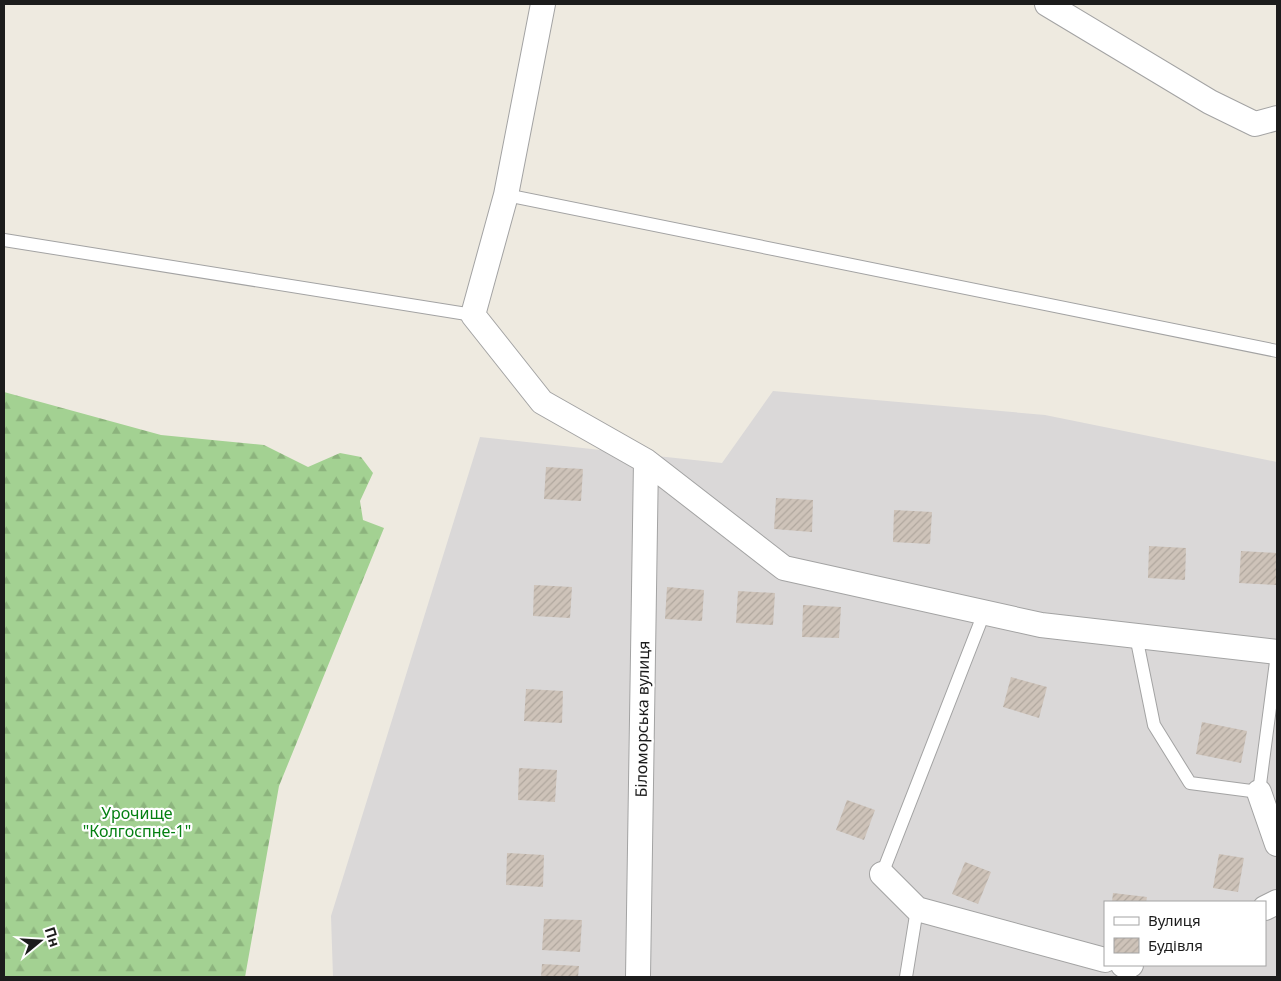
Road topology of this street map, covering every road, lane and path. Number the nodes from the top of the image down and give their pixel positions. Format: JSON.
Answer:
{"nodes":[{"id":1,"x":543,"y":4,"type":"edge"},
{"id":2,"x":1047,"y":4,"type":"edge"},
{"id":3,"x":1277,"y":118,"type":"edge"},
{"id":4,"x":506,"y":195,"type":"junction"},
{"id":5,"x":4,"y":240,"type":"edge"},
{"id":6,"x":473,"y":315,"type":"junction"},
{"id":7,"x":1277,"y":351,"type":"edge"},
{"id":8,"x":646,"y":461,"type":"junction"},
{"id":9,"x":984,"y":612,"type":"junction"},
{"id":10,"x":1136,"y":636,"type":"junction"},
{"id":11,"x":1277,"y":653,"type":"edge"},
{"id":12,"x":1259,"y":792,"type":"junction"},
{"id":13,"x":1277,"y":844,"type":"edge"},
{"id":14,"x":882,"y":874,"type":"joint"},
{"id":15,"x":917,"y":909,"type":"junction"},
{"id":16,"x":1104,"y":960,"type":"edge"},
{"id":17,"x":638,"y":977,"type":"edge"},
{"id":18,"x":906,"y":977,"type":"edge"}],
"edges":[{"from":1,"to":4,"type":"street"},
{"from":2,"to":3,"type":"street"},
{"from":4,"to":6,"type":"street"},
{"from":4,"to":7,"type":"lane"},
{"from":5,"to":6,"type":"lane"},
{"from":6,"to":8,"type":"street"},
{"from":8,"to":9,"type":"street"},
{"from":8,"to":17,"type":"street","name":"Біломорська вулиця"},
{"from":9,"to":10,"type":"street"},
{"from":9,"to":14,"type":"lane"},
{"from":10,"to":11,"type":"street"},
{"from":10,"to":12,"type":"lane"},
{"from":11,"to":12,"type":"lane"},
{"from":12,"to":13,"type":"street"},
{"from":14,"to":15,"type":"street"},
{"from":15,"to":16,"type":"street"},
{"from":15,"to":18,"type":"lane"}]}
